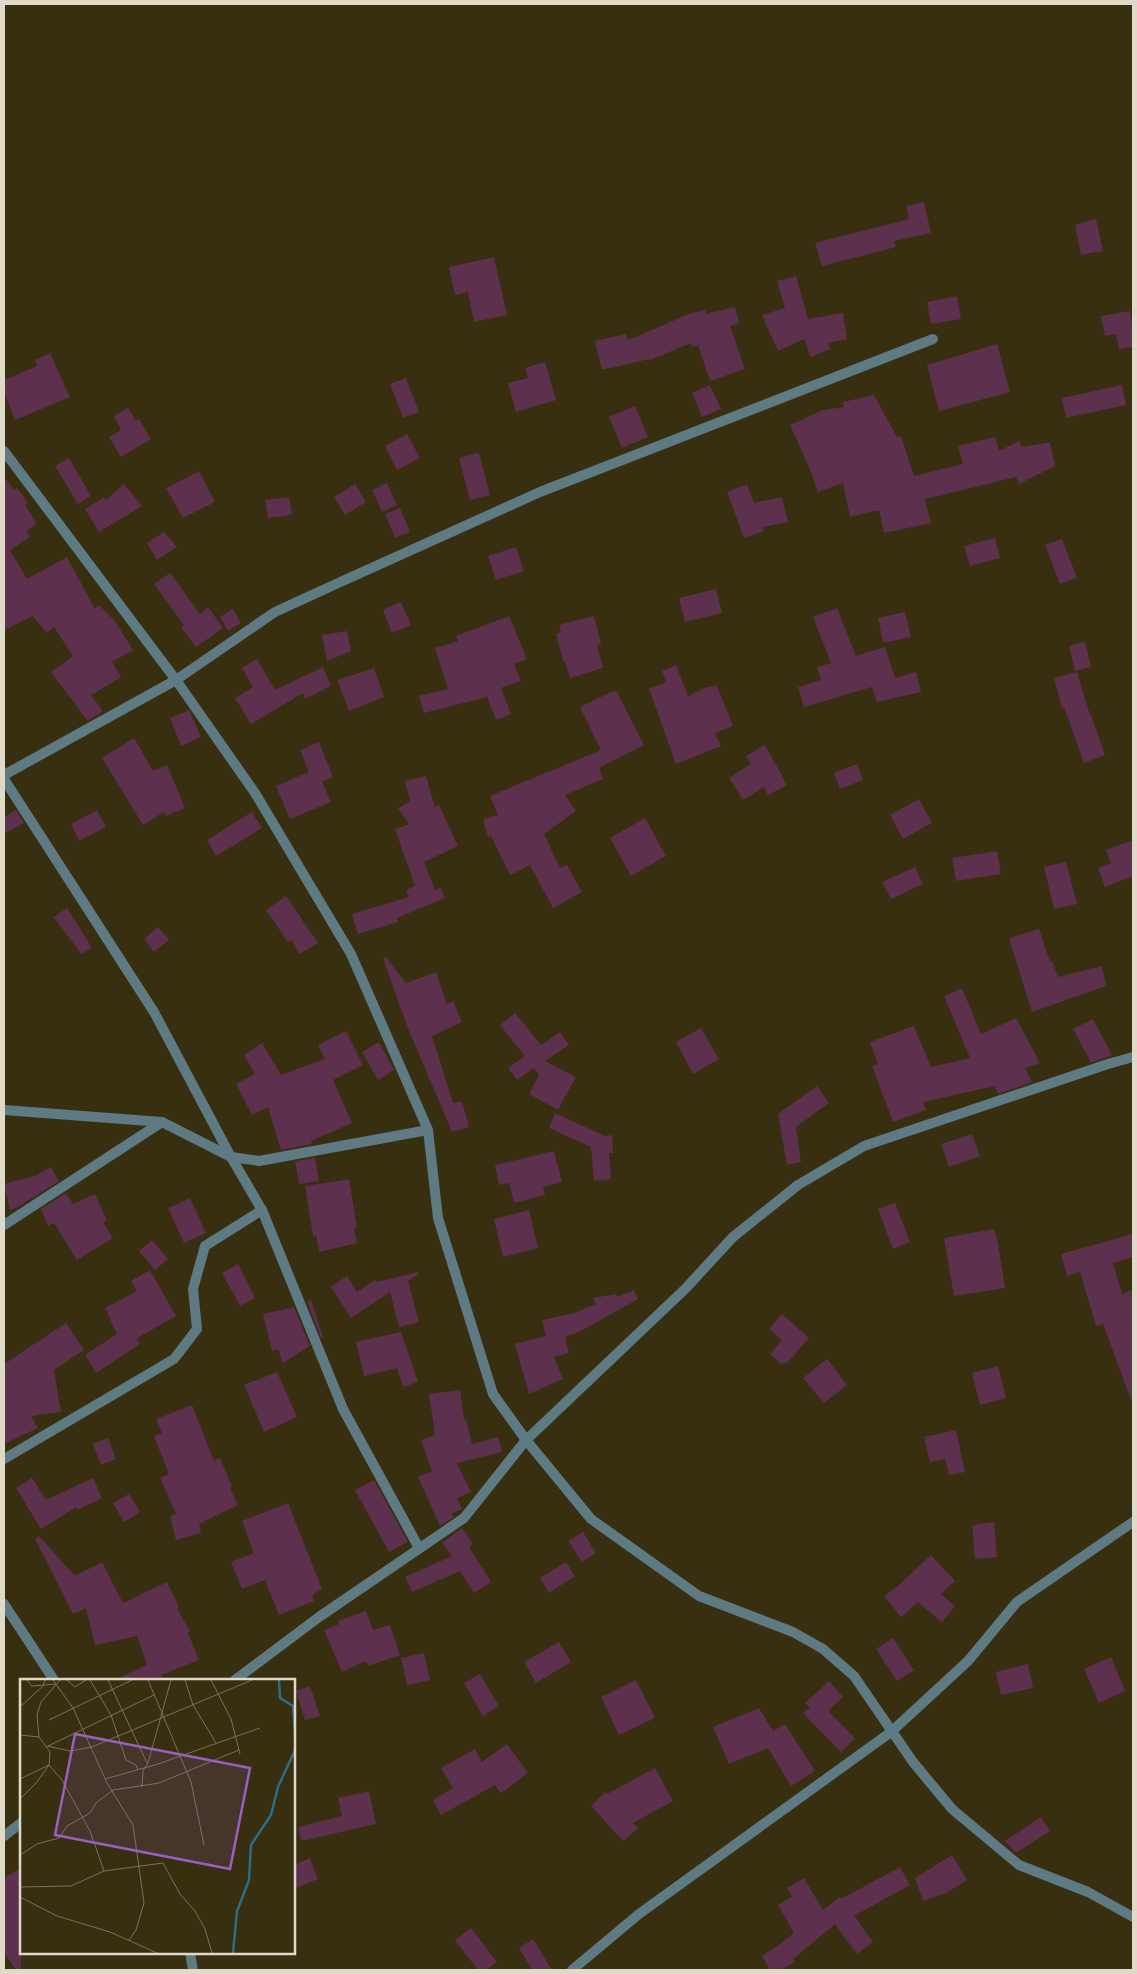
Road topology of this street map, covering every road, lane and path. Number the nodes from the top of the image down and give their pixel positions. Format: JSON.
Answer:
{"nodes":[{"id":1,"x":933,"y":339,"type":"dead end"},
{"id":2,"x":4,"y":451,"type":"edge"},
{"id":3,"x":176,"y":680,"type":"junction"},
{"id":4,"x":4,"y":775,"type":"edge"},
{"id":5,"x":4,"y":779,"type":"edge"},
{"id":6,"x":1133,"y":1057,"type":"edge"},
{"id":7,"x":4,"y":1110,"type":"edge"},
{"id":8,"x":162,"y":1122,"type":"junction"},
{"id":9,"x":428,"y":1130,"type":"junction"},
{"id":10,"x":230,"y":1157,"type":"junction"},
{"id":11,"x":262,"y":1210,"type":"junction"},
{"id":12,"x":4,"y":1226,"type":"edge"},
{"id":13,"x":526,"y":1440,"type":"junction"},
{"id":14,"x":4,"y":1459,"type":"edge"},
{"id":15,"x":1133,"y":1522,"type":"edge"},
{"id":16,"x":419,"y":1548,"type":"junction"},
{"id":17,"x":4,"y":1604,"type":"edge"},
{"id":18,"x":53,"y":1679,"type":"edge"},
{"id":19,"x":236,"y":1679,"type":"edge"},
{"id":20,"x":891,"y":1732,"type":"junction"},
{"id":21,"x":20,"y":1824,"type":"edge"},
{"id":22,"x":4,"y":1836,"type":"edge"},
{"id":23,"x":1133,"y":1917,"type":"edge"},
{"id":24,"x":190,"y":1954,"type":"edge"},
{"id":25,"x":193,"y":1970,"type":"edge"},
{"id":26,"x":572,"y":1970,"type":"edge"}],
"edges":[{"from":1,"to":3,"type":"street"},
{"from":2,"to":3,"type":"street"},
{"from":3,"to":4,"type":"street"},
{"from":3,"to":9,"type":"street"},
{"from":5,"to":10,"type":"street"},
{"from":6,"to":13,"type":"street"},
{"from":7,"to":8,"type":"street"},
{"from":8,"to":10,"type":"street"},
{"from":8,"to":12,"type":"street"},
{"from":9,"to":10,"type":"street"},
{"from":9,"to":13,"type":"street"},
{"from":10,"to":11,"type":"street"},
{"from":11,"to":14,"type":"street"},
{"from":11,"to":16,"type":"street"},
{"from":13,"to":16,"type":"street"},
{"from":13,"to":20,"type":"street"},
{"from":15,"to":20,"type":"street"},
{"from":16,"to":19,"type":"street"},
{"from":17,"to":18,"type":"street"},
{"from":20,"to":23,"type":"street"},
{"from":20,"to":26,"type":"street"},
{"from":21,"to":22,"type":"street"},
{"from":24,"to":25,"type":"street"}]}
